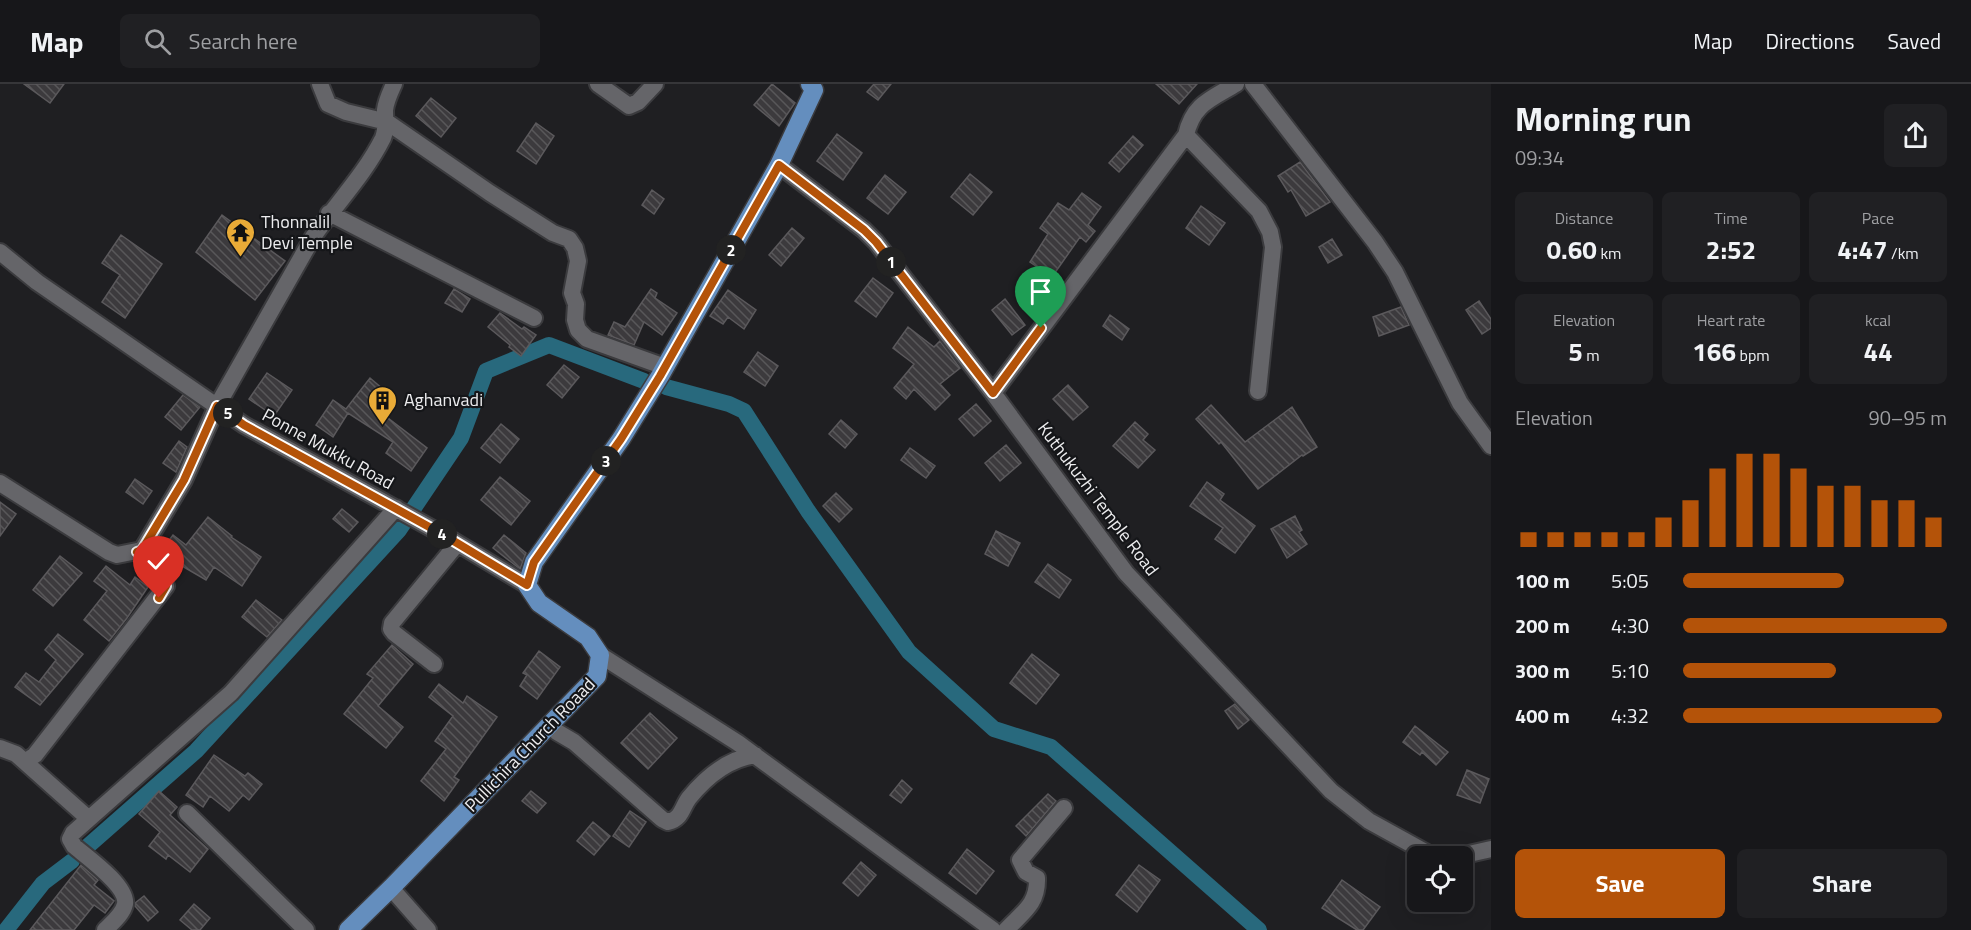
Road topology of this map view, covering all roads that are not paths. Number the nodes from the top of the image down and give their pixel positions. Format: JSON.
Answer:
{"nodes":[{"id":1,"x":320,"y":84,"type":"edge"},
{"id":2,"x":394,"y":84,"type":"edge"},
{"id":3,"x":598,"y":84,"type":"edge"},
{"id":4,"x":655,"y":84,"type":"edge"},
{"id":5,"x":810,"y":84,"type":"edge"},
{"id":6,"x":1236,"y":84,"type":"edge"},
{"id":7,"x":1253,"y":84,"type":"edge"},
{"id":8,"x":387,"y":122,"type":"junction"},
{"id":9,"x":1186,"y":135,"type":"junction"},
{"id":10,"x":779,"y":165,"type":"junction"},
{"id":11,"x":329,"y":213,"type":"junction"},
{"id":12,"x":0,"y":252,"type":"edge"},
{"id":13,"x":534,"y":318,"type":"dead end"},
{"id":14,"x":664,"y":367,"type":"junction"},
{"id":15,"x":1258,"y":391,"type":"dead end"},
{"id":16,"x":993,"y":393,"type":"junction"},
{"id":17,"x":217,"y":406,"type":"junction"},
{"id":18,"x":1491,"y":446,"type":"edge"},
{"id":19,"x":0,"y":483,"type":"edge"},
{"id":20,"x":396,"y":508,"type":"junction"},
{"id":21,"x":457,"y":544,"type":"junction"},
{"id":22,"x":140,"y":551,"type":"junction"},
{"id":23,"x":527,"y":585,"type":"junction"},
{"id":24,"x":600,"y":655,"type":"junction"},
{"id":25,"x":434,"y":664,"type":"dead end"},
{"id":26,"x":550,"y":724,"type":"junction"},
{"id":27,"x":0,"y":748,"type":"edge"},
{"id":28,"x":755,"y":755,"type":"junction"},
{"id":29,"x":25,"y":762,"type":"junction"},
{"id":30,"x":1064,"y":808,"type":"dead end"},
{"id":31,"x":187,"y":813,"type":"dead end"},
{"id":32,"x":89,"y":819,"type":"junction"},
{"id":33,"x":1414,"y":846,"type":"edge"},
{"id":34,"x":1491,"y":849,"type":"edge"},
{"id":35,"x":1473,"y":853,"type":"edge"},
{"id":36,"x":391,"y":888,"type":"junction"},
{"id":37,"x":105,"y":930,"type":"edge"},
{"id":38,"x":306,"y":930,"type":"edge"},
{"id":39,"x":348,"y":930,"type":"edge"},
{"id":40,"x":428,"y":930,"type":"edge"},
{"id":41,"x":993,"y":930,"type":"edge"},
{"id":42,"x":1006,"y":930,"type":"edge"}],
"edges":[{"from":1,"to":8,"type":"street"},
{"from":2,"to":8,"type":"street"},
{"from":3,"to":4,"type":"street"},
{"from":5,"to":10,"type":"main road"},
{"from":6,"to":9,"type":"street"},
{"from":7,"to":18,"type":"street"},
{"from":8,"to":11,"type":"street"},
{"from":8,"to":14,"type":"street"},
{"from":9,"to":15,"type":"street"},
{"from":9,"to":16,"type":"street"},
{"from":10,"to":14,"type":"main road"},
{"from":10,"to":16,"type":"street","name":"Kuthukuzhi Temple Road"},
{"from":11,"to":13,"type":"street"},
{"from":11,"to":17,"type":"street"},
{"from":12,"to":17,"type":"street","name":"Ponne Mukku Road"},
{"from":14,"to":23,"type":"main road"},
{"from":16,"to":33,"type":"street","name":"Kuthukuzhi Temple Road"},
{"from":17,"to":20,"type":"street","name":"Ponne Mukku Road"},
{"from":17,"to":22,"type":"street"},
{"from":19,"to":22,"type":"street"},
{"from":20,"to":21,"type":"street","name":"Ponne Mukku Road"},
{"from":20,"to":32,"type":"street"},
{"from":21,"to":23,"type":"street","name":"Ponne Mukku Road"},
{"from":21,"to":25,"type":"street"},
{"from":22,"to":29,"type":"street"},
{"from":23,"to":24,"type":"main road","name":"Pullichira Church Roaad"},
{"from":24,"to":26,"type":"main road","name":"Pullichira Church Roaad"},
{"from":24,"to":28,"type":"street"},
{"from":26,"to":28,"type":"street"},
{"from":26,"to":36,"type":"main road","name":"Pullichira Church Roaad"},
{"from":27,"to":29,"type":"street"},
{"from":28,"to":41,"type":"street"},
{"from":29,"to":32,"type":"street"},
{"from":30,"to":42,"type":"street"},
{"from":31,"to":38,"type":"street"},
{"from":32,"to":37,"type":"street"},
{"from":34,"to":35,"type":"street"},
{"from":36,"to":39,"type":"main road","name":"Pullichira Church Roaad"},
{"from":36,"to":40,"type":"street"}]}
